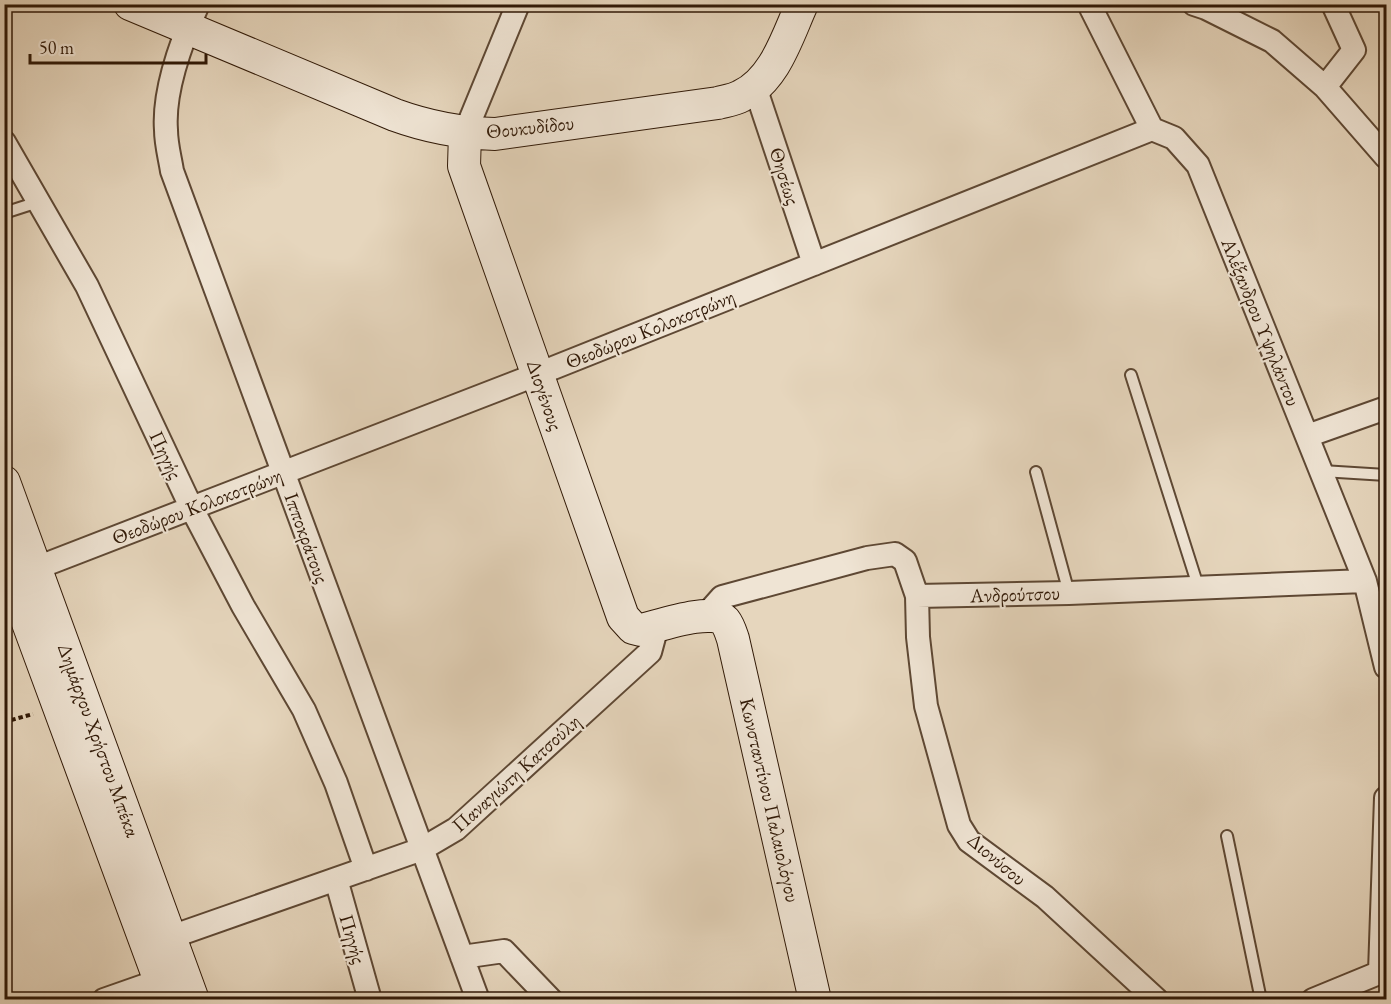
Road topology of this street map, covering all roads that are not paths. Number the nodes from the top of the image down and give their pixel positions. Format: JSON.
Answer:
{"nodes":[{"id":1,"x":130,"y":4,"type":"edge"},
{"id":2,"x":518,"y":4,"type":"edge"},
{"id":3,"x":802,"y":4,"type":"edge"},
{"id":4,"x":1092,"y":4,"type":"edge"},
{"id":5,"x":1333,"y":4,"type":"edge"},
{"id":6,"x":1202,"y":6,"type":"edge"},
{"id":7,"x":193,"y":16,"type":"edge"},
{"id":8,"x":755,"y":87,"type":"junction"},
{"id":9,"x":1325,"y":87,"type":"junction"},
{"id":10,"x":1152,"y":129,"type":"junction"},
{"id":11,"x":465,"y":133,"type":"junction"},
{"id":12,"x":4,"y":142,"type":"edge"},
{"id":13,"x":1386,"y":157,"type":"edge"},
{"id":14,"x":38,"y":202,"type":"junction"},
{"id":15,"x":4,"y":213,"type":"edge"},
{"id":16,"x":814,"y":264,"type":"junction"},
{"id":17,"x":538,"y":374,"type":"junction"},
{"id":18,"x":1131,"y":375,"type":"dead end"},
{"id":19,"x":1386,"y":408,"type":"edge"},
{"id":20,"x":1307,"y":436,"type":"junction"},
{"id":21,"x":1321,"y":471,"type":"junction"},
{"id":22,"x":1036,"y":472,"type":"dead end"},
{"id":23,"x":283,"y":473,"type":"junction"},
{"id":24,"x":1386,"y":475,"type":"edge"},
{"id":25,"x":4,"y":482,"type":"edge"},
{"id":26,"x":191,"y":507,"type":"junction"},
{"id":27,"x":18,"y":568,"type":"edge"},
{"id":28,"x":1365,"y":581,"type":"junction"},
{"id":29,"x":1198,"y":586,"type":"junction"},
{"id":30,"x":1069,"y":593,"type":"junction"},
{"id":31,"x":917,"y":596,"type":"junction"},
{"id":32,"x":706,"y":615,"type":"junction"},
{"id":33,"x":657,"y":626,"type":"junction"},
{"id":34,"x":1386,"y":667,"type":"edge"},
{"id":35,"x":1386,"y":798,"type":"edge"},
{"id":36,"x":1227,"y":836,"type":"dead end"},
{"id":37,"x":422,"y":849,"type":"junction"},
{"id":38,"x":366,"y":869,"type":"junction"},
{"id":39,"x":336,"y":879,"type":"junction"},
{"id":40,"x":171,"y":937,"type":"junction"},
{"id":41,"x":462,"y":957,"type":"junction"},
{"id":42,"x":1383,"y":971,"type":"edge"},
{"id":43,"x":164,"y":990,"type":"edge"},
{"id":44,"x":104,"y":999,"type":"edge"},
{"id":45,"x":193,"y":999,"type":"edge"},
{"id":46,"x":370,"y":999,"type":"edge"},
{"id":47,"x":478,"y":999,"type":"edge"},
{"id":48,"x":551,"y":999,"type":"edge"},
{"id":49,"x":815,"y":999,"type":"edge"},
{"id":50,"x":1157,"y":999,"type":"edge"},
{"id":51,"x":1261,"y":999,"type":"edge"},
{"id":52,"x":1313,"y":999,"type":"edge"}],
"edges":[{"from":1,"to":7,"type":"main road","name":"Θουκυδίδου"},
{"from":2,"to":11,"type":"street"},
{"from":3,"to":8,"type":"main road","name":"Θουκυδίδου"},
{"from":4,"to":10,"type":"street"},
{"from":5,"to":9,"type":"street"},
{"from":6,"to":9,"type":"street"},
{"from":7,"to":11,"type":"main road","name":"Θουκυδίδου"},
{"from":7,"to":23,"type":"street","name":"Ιπποκράτους"},
{"from":8,"to":11,"type":"main road","name":"Θουκυδίδου"},
{"from":8,"to":16,"type":"street","name":"Θησέως"},
{"from":9,"to":13,"type":"street"},
{"from":10,"to":16,"type":"street","name":"Θεοδώρου Κολοκοτρώνη"},
{"from":10,"to":20,"type":"street","name":"Αλέξανδρου Υψηλάντου"},
{"from":11,"to":17,"type":"main road","name":"Διογένους"},
{"from":12,"to":14,"type":"street","name":"Πηγής"},
{"from":14,"to":15,"type":"lane"},
{"from":14,"to":26,"type":"street","name":"Πηγής"},
{"from":16,"to":17,"type":"street","name":"Θεοδώρου Κολοκοτρώνη"},
{"from":17,"to":23,"type":"street","name":"Θεοδώρου Κολοκοτρώνη"},
{"from":17,"to":33,"type":"main road","name":"Διογένους"},
{"from":18,"to":29,"type":"lane"},
{"from":19,"to":20,"type":"street"},
{"from":20,"to":21,"type":"street","name":"Αλέξανδρου Υψηλάντου"},
{"from":21,"to":24,"type":"lane"},
{"from":21,"to":28,"type":"street","name":"Αλέξανδρου Υψηλάντου"},
{"from":22,"to":30,"type":"lane"},
{"from":23,"to":26,"type":"street","name":"Θεοδώρου Κολοκοτρώνη"},
{"from":23,"to":37,"type":"street","name":"Ιπποκράτους"},
{"from":25,"to":27,"type":"main road","name":"Δημάρχου Χρήστου Μπέκα"},
{"from":26,"to":27,"type":"street","name":"Θεοδώρου Κολοκοτρώνη"},
{"from":26,"to":38,"type":"street","name":"Πηγής"},
{"from":27,"to":40,"type":"main road","name":"Δημάρχου Χρήστου Μπέκα"},
{"from":27,"to":43,"type":"main road","name":"Δημάρχου Χρήστου Μπέκα"},
{"from":28,"to":29,"type":"street","name":"Ανδρούτσου"},
{"from":28,"to":34,"type":"street","name":"Αλέξανδρου Υψηλάντου"},
{"from":29,"to":30,"type":"street","name":"Ανδρούτσου"},
{"from":30,"to":31,"type":"street","name":"Ανδρούτσου"},
{"from":31,"to":32,"type":"street"},
{"from":31,"to":50,"type":"street","name":"Διονύσου"},
{"from":32,"to":33,"type":"main road"},
{"from":32,"to":49,"type":"main road","name":"Κωνσταντίνου Παλαιολόγου"},
{"from":33,"to":37,"type":"street","name":"Παναγιώτη Κατσούλη"},
{"from":35,"to":42,"type":"street"},
{"from":36,"to":51,"type":"lane"},
{"from":37,"to":38,"type":"street","name":"Παναγιώτη Κατσούλη"},
{"from":37,"to":41,"type":"street","name":"Ιπποκράτους"},
{"from":38,"to":39,"type":"street","name":"Παναγιώτη Κατσούλη"},
{"from":39,"to":40,"type":"street","name":"Παναγιώτη Κατσούλη"},
{"from":39,"to":46,"type":"street","name":"Πηγής"},
{"from":40,"to":45,"type":"main road","name":"Δημάρχου Χρήστου Μπέκα"},
{"from":41,"to":47,"type":"street","name":"Ιπποκράτους"},
{"from":41,"to":48,"type":"street"},
{"from":42,"to":52,"type":"street"},
{"from":43,"to":44,"type":"street"}]}
